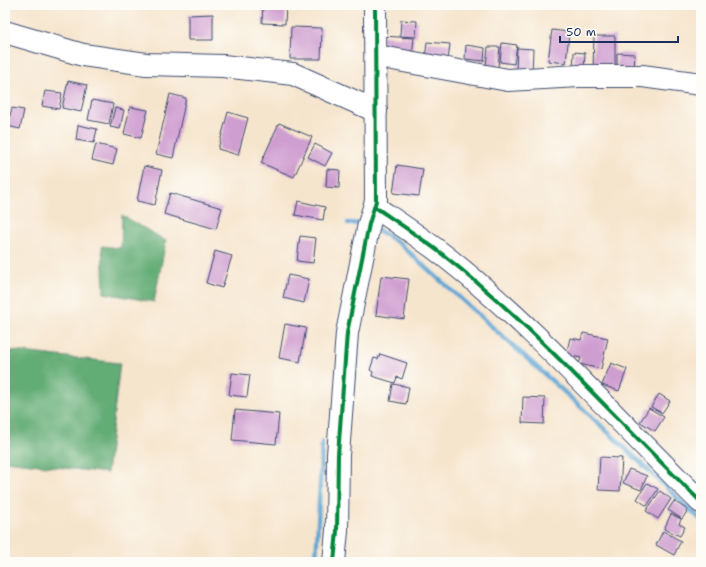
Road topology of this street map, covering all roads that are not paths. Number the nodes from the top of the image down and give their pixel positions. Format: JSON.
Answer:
{"nodes":[{"id":1,"x":375,"y":5,"type":"edge"},
{"id":2,"x":5,"y":32,"type":"edge"},
{"id":3,"x":376,"y":56,"type":"junction"},
{"id":4,"x":701,"y":84,"type":"edge"},
{"id":5,"x":376,"y":111,"type":"junction"},
{"id":6,"x":374,"y":207,"type":"junction"},
{"id":7,"x":701,"y":502,"type":"edge"},
{"id":8,"x":334,"y":562,"type":"edge"}],
"edges":[{"from":1,"to":3,"type":"street"},
{"from":2,"to":5,"type":"street"},
{"from":3,"to":4,"type":"street"},
{"from":3,"to":5,"type":"street"},
{"from":5,"to":6,"type":"street"},
{"from":6,"to":7,"type":"street"},
{"from":6,"to":8,"type":"street"}]}
